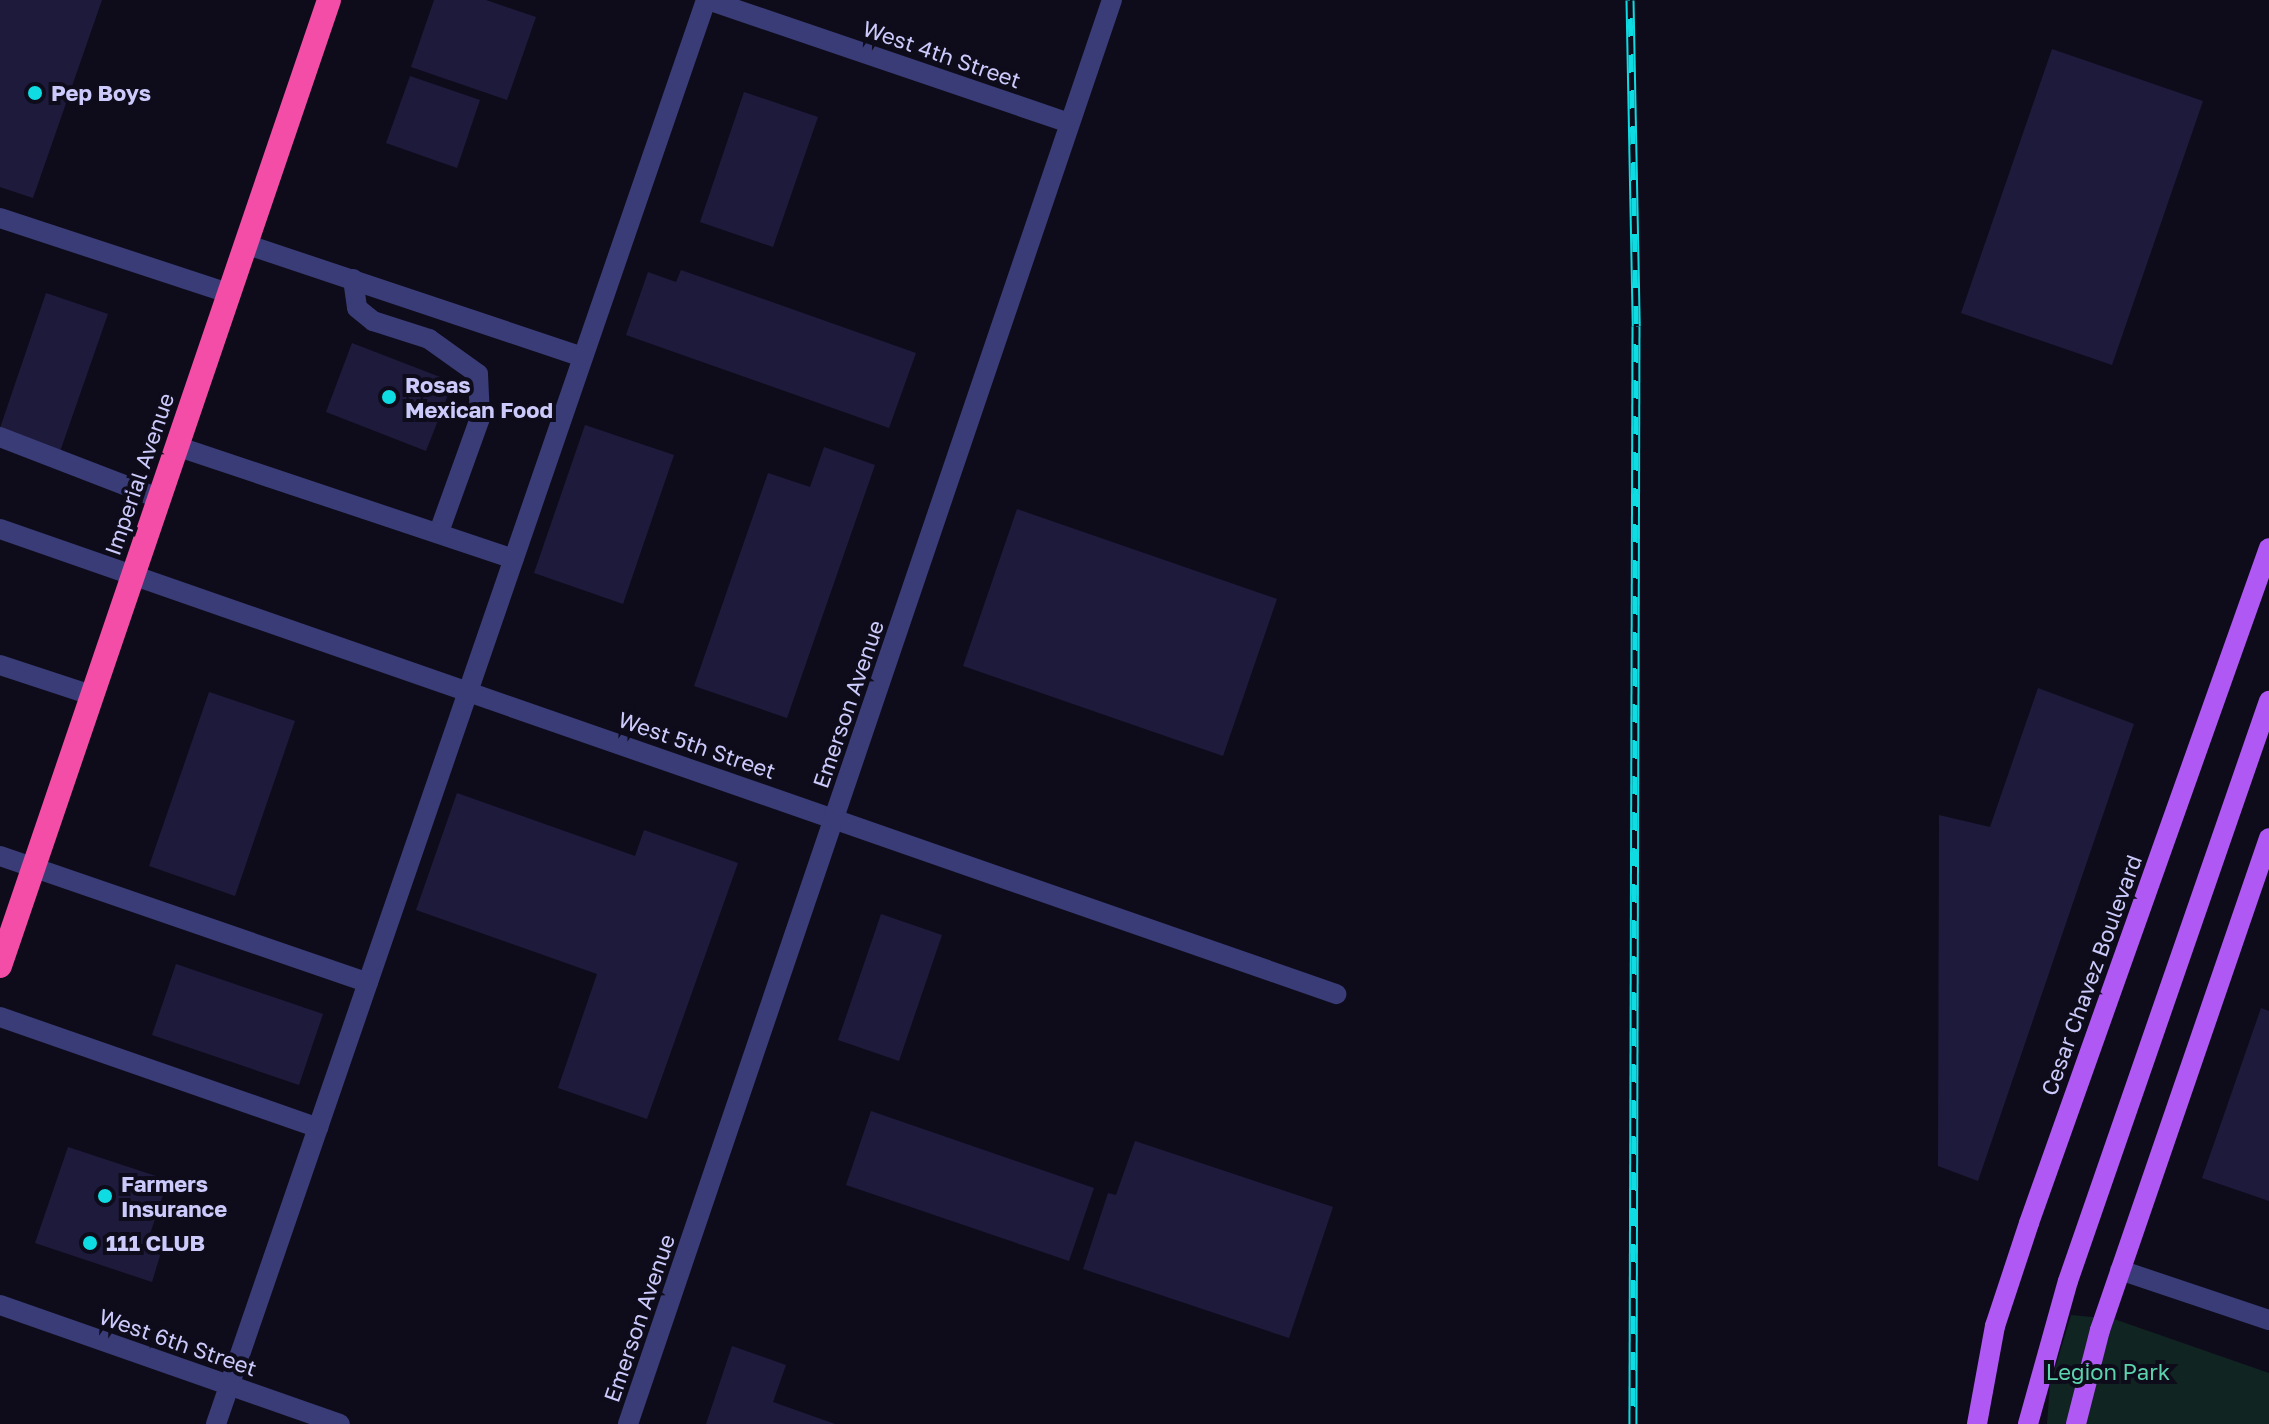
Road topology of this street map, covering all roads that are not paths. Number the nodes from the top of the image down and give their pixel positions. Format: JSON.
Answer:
{"nodes":[{"id":1,"x":329,"y":0,"type":"edge"},
{"id":2,"x":707,"y":0,"type":"edge"},
{"id":3,"x":1112,"y":0,"type":"edge"},
{"id":4,"x":1070,"y":123,"type":"junction"},
{"id":5,"x":0,"y":218,"type":"edge"},
{"id":6,"x":245,"y":244,"type":"junction"},
{"id":7,"x":353,"y":279,"type":"junction"},
{"id":8,"x":228,"y":293,"type":"junction"},
{"id":9,"x":583,"y":357,"type":"junction"},
{"id":10,"x":0,"y":437,"type":"edge"},
{"id":11,"x":176,"y":446,"type":"junction"},
{"id":12,"x":158,"y":498,"type":"junction"},
{"id":13,"x":0,"y":529,"type":"edge"},
{"id":14,"x":439,"y":532,"type":"junction"},
{"id":15,"x":2269,"y":548,"type":"edge"},
{"id":16,"x":514,"y":559,"type":"junction"},
{"id":17,"x":132,"y":574,"type":"junction"},
{"id":18,"x":0,"y":665,"type":"edge"},
{"id":19,"x":468,"y":691,"type":"junction"},
{"id":20,"x":91,"y":695,"type":"junction"},
{"id":21,"x":2269,"y":701,"type":"edge"},
{"id":22,"x":834,"y":819,"type":"junction"},
{"id":23,"x":2269,"y":838,"type":"edge"},
{"id":24,"x":0,"y":856,"type":"edge"},
{"id":25,"x":33,"y":868,"type":"junction"},
{"id":26,"x":0,"y":966,"type":"edge"},
{"id":27,"x":368,"y":983,"type":"junction"},
{"id":28,"x":1336,"y":994,"type":"dead end"},
{"id":29,"x":0,"y":1017,"type":"edge"},
{"id":30,"x":318,"y":1128,"type":"junction"},
{"id":31,"x":2120,"y":1270,"type":"junction"},
{"id":32,"x":0,"y":1305,"type":"edge"},
{"id":33,"x":2269,"y":1320,"type":"edge"},
{"id":34,"x":229,"y":1385,"type":"junction"},
{"id":35,"x":216,"y":1424,"type":"edge"},
{"id":36,"x":340,"y":1424,"type":"edge"},
{"id":37,"x":628,"y":1424,"type":"edge"},
{"id":38,"x":1977,"y":1424,"type":"edge"},
{"id":39,"x":2028,"y":1424,"type":"edge"},
{"id":40,"x":2076,"y":1424,"type":"edge"}],
"edges":[{"from":1,"to":6,"type":"highway","name":"Imperial Avenue"},
{"from":2,"to":4,"type":"street","name":"West 4th Street"},
{"from":2,"to":9,"type":"street"},
{"from":3,"to":4,"type":"street","name":"Emerson Avenue"},
{"from":4,"to":22,"type":"street","name":"Emerson Avenue"},
{"from":5,"to":8,"type":"street"},
{"from":6,"to":7,"type":"street"},
{"from":6,"to":8,"type":"highway","name":"Imperial Avenue"},
{"from":7,"to":9,"type":"street"},
{"from":7,"to":14,"type":"street"},
{"from":8,"to":11,"type":"highway","name":"Imperial Avenue"},
{"from":9,"to":16,"type":"street"},
{"from":10,"to":12,"type":"street"},
{"from":11,"to":12,"type":"highway","name":"Imperial Avenue"},
{"from":11,"to":14,"type":"street"},
{"from":12,"to":17,"type":"highway","name":"Imperial Avenue"},
{"from":13,"to":17,"type":"street","name":"West 5th Street"},
{"from":14,"to":16,"type":"street"},
{"from":15,"to":38,"type":"main road","name":"Cesar Chavez Boulevard"},
{"from":16,"to":19,"type":"street"},
{"from":17,"to":19,"type":"street","name":"West 5th Street"},
{"from":17,"to":20,"type":"highway","name":"Imperial Avenue"},
{"from":18,"to":20,"type":"street"},
{"from":19,"to":22,"type":"street","name":"West 5th Street"},
{"from":19,"to":27,"type":"street"},
{"from":20,"to":25,"type":"highway","name":"Imperial Avenue"},
{"from":21,"to":39,"type":"main road"},
{"from":22,"to":28,"type":"street","name":"West 5th Street"},
{"from":22,"to":37,"type":"street","name":"Emerson Avenue"},
{"from":23,"to":31,"type":"main road"},
{"from":24,"to":25,"type":"street"},
{"from":25,"to":26,"type":"highway","name":"Imperial Avenue"},
{"from":25,"to":27,"type":"street"},
{"from":27,"to":30,"type":"street"},
{"from":29,"to":30,"type":"street"},
{"from":30,"to":34,"type":"street"},
{"from":31,"to":33,"type":"street"},
{"from":31,"to":40,"type":"main road"},
{"from":32,"to":34,"type":"street","name":"West 6th Street"},
{"from":34,"to":35,"type":"street"},
{"from":34,"to":36,"type":"street","name":"West 6th Street"}]}
